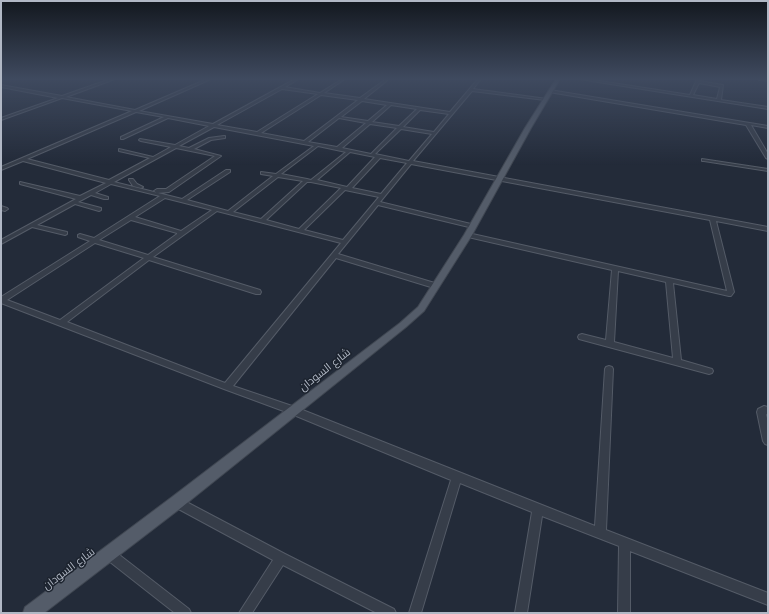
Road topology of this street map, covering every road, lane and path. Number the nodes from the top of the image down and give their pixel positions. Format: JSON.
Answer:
{"nodes":[{"id":1,"x":33,"y":108,"type":"edge"},
{"id":2,"x":119,"y":108,"type":"edge"},
{"id":3,"x":144,"y":108,"type":"edge"},
{"id":4,"x":246,"y":108,"type":"edge"},
{"id":5,"x":299,"y":108,"type":"edge"},
{"id":6,"x":349,"y":108,"type":"edge"},
{"id":7,"x":386,"y":108,"type":"edge"},
{"id":8,"x":420,"y":108,"type":"joint"},
{"id":9,"x":455,"y":108,"type":"edge"},
{"id":10,"x":540,"y":108,"type":"edge"},
{"id":11,"x":635,"y":108,"type":"edge"},
{"id":12,"x":136,"y":111,"type":"junction"},
{"id":13,"x":451,"y":113,"type":"junction"},
{"id":14,"x":168,"y":117,"type":"junction"},
{"id":15,"x":337,"y":117,"type":"junction"},
{"id":16,"x":1,"y":119,"type":"edge"},
{"id":17,"x":368,"y":122,"type":"junction"},
{"id":18,"x":748,"y":124,"type":"junction"},
{"id":19,"x":214,"y":125,"type":"junction"},
{"id":20,"x":401,"y":127,"type":"junction"},
{"id":21,"x":768,"y":127,"type":"edge"},
{"id":22,"x":435,"y":133,"type":"junction"},
{"id":23,"x":257,"y":134,"type":"junction"},
{"id":24,"x":224,"y":137,"type":"dead end"},
{"id":25,"x":122,"y":138,"type":"dead end"},
{"id":26,"x":141,"y":140,"type":"dead end"},
{"id":27,"x":304,"y":143,"type":"junction"},
{"id":28,"x":317,"y":145,"type":"junction"},
{"id":29,"x":174,"y":147,"type":"junction"},
{"id":30,"x":190,"y":149,"type":"junction"},
{"id":31,"x":338,"y":149,"type":"junction"},
{"id":32,"x":121,"y":150,"type":"dead end"},
{"id":33,"x":349,"y":151,"type":"junction"},
{"id":34,"x":372,"y":156,"type":"junction"},
{"id":35,"x":378,"y":156,"type":"junction"},
{"id":36,"x":154,"y":158,"type":"junction"},
{"id":37,"x":768,"y":158,"type":"edge"},
{"id":38,"x":24,"y":160,"type":"junction"},
{"id":39,"x":704,"y":160,"type":"dead end"},
{"id":40,"x":410,"y":162,"type":"junction"},
{"id":41,"x":1,"y":169,"type":"edge"},
{"id":42,"x":768,"y":170,"type":"edge"},
{"id":43,"x":228,"y":171,"type":"dead end"},
{"id":44,"x":263,"y":172,"type":"dead end"},
{"id":45,"x":277,"y":175,"type":"junction"},
{"id":46,"x":131,"y":180,"type":"dead end"},
{"id":47,"x":307,"y":180,"type":"junction"},
{"id":48,"x":499,"y":180,"type":"junction"},
{"id":49,"x":110,"y":182,"type":"junction"},
{"id":50,"x":313,"y":182,"type":"junction"},
{"id":51,"x":22,"y":184,"type":"dead end"},
{"id":52,"x":346,"y":188,"type":"junction"},
{"id":53,"x":91,"y":193,"type":"junction"},
{"id":54,"x":164,"y":196,"type":"junction"},
{"id":55,"x":382,"y":196,"type":"junction"},
{"id":56,"x":80,"y":198,"type":"junction"},
{"id":57,"x":106,"y":198,"type":"dead end"},
{"id":58,"x":183,"y":201,"type":"junction"},
{"id":59,"x":74,"y":202,"type":"junction"},
{"id":60,"x":377,"y":202,"type":"junction"},
{"id":61,"x":99,"y":209,"type":"dead end"},
{"id":62,"x":216,"y":209,"type":"junction"},
{"id":63,"x":230,"y":212,"type":"junction"},
{"id":64,"x":131,"y":218,"type":"junction"},
{"id":65,"x":713,"y":219,"type":"junction"},
{"id":66,"x":262,"y":221,"type":"junction"},
{"id":67,"x":31,"y":225,"type":"junction"},
{"id":68,"x":473,"y":226,"type":"junction"},
{"id":69,"x":768,"y":229,"type":"edge"},
{"id":70,"x":301,"y":230,"type":"junction"},
{"id":71,"x":66,"y":233,"type":"dead end"},
{"id":72,"x":180,"y":235,"type":"junction"},
{"id":73,"x":468,"y":235,"type":"junction"},
{"id":74,"x":80,"y":236,"type":"dead end"},
{"id":75,"x":96,"y":241,"type":"junction"},
{"id":76,"x":1,"y":242,"type":"edge"},
{"id":77,"x":345,"y":242,"type":"junction"},
{"id":78,"x":334,"y":256,"type":"junction"},
{"id":79,"x":148,"y":258,"type":"junction"},
{"id":80,"x":615,"y":269,"type":"junction"},
{"id":81,"x":669,"y":281,"type":"junction"},
{"id":82,"x":436,"y":286,"type":"junction"},
{"id":83,"x":258,"y":292,"type":"dead end"},
{"id":84,"x":1,"y":300,"type":"edge"},
{"id":85,"x":61,"y":323,"type":"junction"},
{"id":86,"x":582,"y":337,"type":"dead end"},
{"id":87,"x":610,"y":344,"type":"junction"},
{"id":88,"x":677,"y":362,"type":"junction"},
{"id":89,"x":609,"y":369,"type":"dead end"},
{"id":90,"x":709,"y":371,"type":"dead end"},
{"id":91,"x":227,"y":387,"type":"junction"},
{"id":92,"x":292,"y":410,"type":"junction"},
{"id":93,"x":768,"y":411,"type":"edge"},
{"id":94,"x":768,"y":441,"type":"edge"},
{"id":95,"x":457,"y":477,"type":"junction"},
{"id":96,"x":177,"y":502,"type":"junction"},
{"id":97,"x":538,"y":508,"type":"junction"},
{"id":98,"x":600,"y":533,"type":"junction"},
{"id":99,"x":625,"y":543,"type":"junction"},
{"id":100,"x":109,"y":554,"type":"junction"},
{"id":101,"x":281,"y":558,"type":"junction"},
{"id":102,"x":768,"y":599,"type":"edge"},
{"id":103,"x":31,"y":613,"type":"edge"},
{"id":104,"x":185,"y":613,"type":"edge"},
{"id":105,"x":245,"y":613,"type":"edge"},
{"id":106,"x":390,"y":613,"type":"edge"},
{"id":107,"x":415,"y":613,"type":"edge"},
{"id":108,"x":521,"y":613,"type":"edge"},
{"id":109,"x":624,"y":613,"type":"edge"}],
"edges":[{"from":1,"to":16,"type":"street"},
{"from":2,"to":12,"type":"street"},
{"from":3,"to":12,"type":"street"},
{"from":4,"to":19,"type":"street"},
{"from":5,"to":23,"type":"street"},
{"from":6,"to":15,"type":"street"},
{"from":7,"to":17,"type":"street"},
{"from":8,"to":13,"type":"street"},
{"from":8,"to":20,"type":"street"},
{"from":9,"to":13,"type":"street"},
{"from":10,"to":48,"type":"main road","name":"شارع السودان"},
{"from":11,"to":18,"type":"street"},
{"from":12,"to":14,"type":"street"},
{"from":12,"to":38,"type":"street"},
{"from":13,"to":22,"type":"street"},
{"from":14,"to":19,"type":"street"},
{"from":14,"to":25,"type":"street"},
{"from":15,"to":17,"type":"street"},
{"from":15,"to":27,"type":"street"},
{"from":17,"to":20,"type":"street"},
{"from":17,"to":31,"type":"street"},
{"from":18,"to":21,"type":"street"},
{"from":18,"to":37,"type":"street"},
{"from":19,"to":23,"type":"street"},
{"from":19,"to":29,"type":"street"},
{"from":20,"to":22,"type":"street"},
{"from":20,"to":34,"type":"street"},
{"from":22,"to":40,"type":"street"},
{"from":23,"to":27,"type":"street"},
{"from":24,"to":30,"type":"street"},
{"from":26,"to":29,"type":"street"},
{"from":27,"to":28,"type":"street"},
{"from":28,"to":31,"type":"street"},
{"from":28,"to":45,"type":"street"},
{"from":29,"to":30,"type":"street"},
{"from":29,"to":36,"type":"street"},
{"from":30,"to":46,"type":"street"},
{"from":31,"to":33,"type":"street"},
{"from":32,"to":36,"type":"street"},
{"from":33,"to":34,"type":"street"},
{"from":33,"to":50,"type":"street"},
{"from":34,"to":35,"type":"street"},
{"from":35,"to":40,"type":"street"},
{"from":35,"to":52,"type":"street"},
{"from":36,"to":49,"type":"street"},
{"from":38,"to":41,"type":"street"},
{"from":38,"to":49,"type":"street"},
{"from":39,"to":42,"type":"street"},
{"from":40,"to":48,"type":"street"},
{"from":40,"to":55,"type":"street"},
{"from":43,"to":58,"type":"street"},
{"from":44,"to":45,"type":"street"},
{"from":45,"to":47,"type":"street"},
{"from":45,"to":63,"type":"street"},
{"from":47,"to":50,"type":"street"},
{"from":47,"to":66,"type":"street"},
{"from":48,"to":65,"type":"street"},
{"from":48,"to":68,"type":"main road","name":"شارع السودان"},
{"from":49,"to":53,"type":"street"},
{"from":49,"to":54,"type":"street"},
{"from":50,"to":52,"type":"street"},
{"from":51,"to":56,"type":"street"},
{"from":52,"to":55,"type":"street"},
{"from":52,"to":70,"type":"street"},
{"from":53,"to":56,"type":"street"},
{"from":53,"to":57,"type":"street"},
{"from":54,"to":58,"type":"street"},
{"from":54,"to":64,"type":"street"},
{"from":55,"to":60,"type":"street"},
{"from":56,"to":59,"type":"street"},
{"from":58,"to":62,"type":"street"},
{"from":59,"to":61,"type":"street"},
{"from":59,"to":67,"type":"street"},
{"from":60,"to":68,"type":"street"},
{"from":60,"to":77,"type":"street"},
{"from":62,"to":63,"type":"street"},
{"from":62,"to":72,"type":"street"},
{"from":63,"to":66,"type":"street"},
{"from":64,"to":72,"type":"street"},
{"from":64,"to":75,"type":"street"},
{"from":65,"to":69,"type":"street"},
{"from":65,"to":81,"type":"street"},
{"from":66,"to":70,"type":"street"},
{"from":67,"to":71,"type":"street"},
{"from":67,"to":76,"type":"street"},
{"from":68,"to":73,"type":"main road","name":"شارع السودان"},
{"from":70,"to":77,"type":"street"},
{"from":72,"to":79,"type":"street"},
{"from":73,"to":80,"type":"street"},
{"from":73,"to":82,"type":"main road","name":"شارع السودان"},
{"from":74,"to":75,"type":"street"},
{"from":75,"to":79,"type":"street"},
{"from":75,"to":84,"type":"street"},
{"from":77,"to":78,"type":"street"},
{"from":78,"to":82,"type":"street"},
{"from":78,"to":91,"type":"street"},
{"from":79,"to":83,"type":"street"},
{"from":79,"to":85,"type":"street"},
{"from":80,"to":81,"type":"street"},
{"from":80,"to":87,"type":"street"},
{"from":81,"to":88,"type":"street"},
{"from":82,"to":92,"type":"main road","name":"شارع السودان"},
{"from":84,"to":85,"type":"street"},
{"from":85,"to":91,"type":"street"},
{"from":86,"to":87,"type":"street"},
{"from":87,"to":88,"type":"street"},
{"from":88,"to":90,"type":"street"},
{"from":89,"to":98,"type":"street"},
{"from":91,"to":92,"type":"street"},
{"from":92,"to":95,"type":"street"},
{"from":92,"to":96,"type":"main road","name":"شارع السودان"},
{"from":93,"to":94,"type":"street"},
{"from":95,"to":97,"type":"street"},
{"from":95,"to":107,"type":"street"},
{"from":96,"to":100,"type":"main road","name":"شارع السودان"},
{"from":96,"to":101,"type":"street"},
{"from":97,"to":98,"type":"street"},
{"from":97,"to":108,"type":"street"},
{"from":98,"to":99,"type":"street"},
{"from":99,"to":102,"type":"street"},
{"from":99,"to":109,"type":"street"},
{"from":100,"to":103,"type":"main road","name":"شارع السودان"},
{"from":100,"to":104,"type":"street"},
{"from":101,"to":105,"type":"street"},
{"from":101,"to":106,"type":"street"}]}
